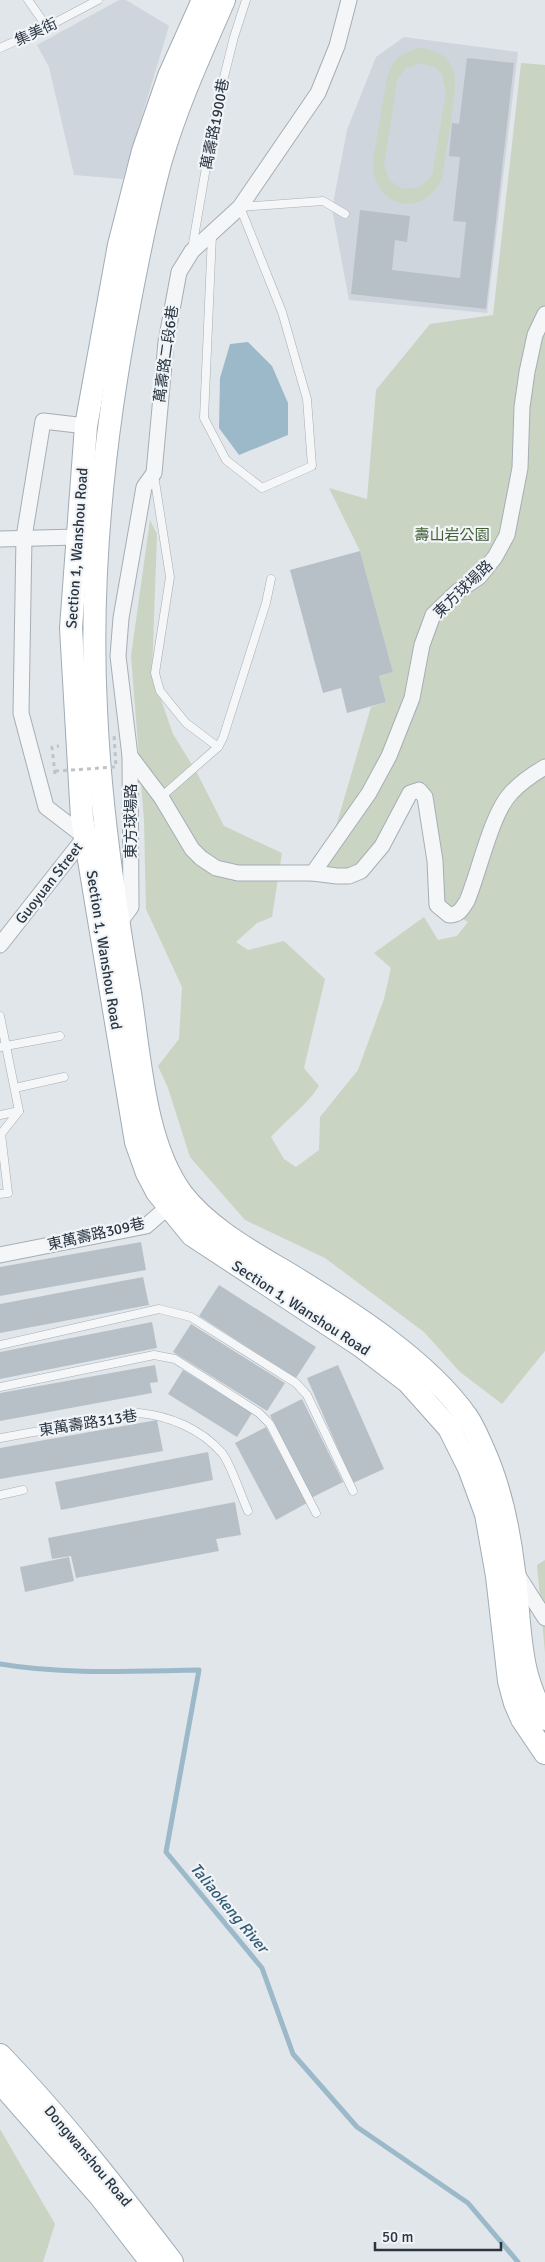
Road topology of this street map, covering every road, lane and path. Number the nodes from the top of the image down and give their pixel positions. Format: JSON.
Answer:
{"nodes":[{"id":1,"x":28,"y":0,"type":"edge"},
{"id":2,"x":98,"y":0,"type":"edge"},
{"id":3,"x":203,"y":0,"type":"edge"},
{"id":4,"x":224,"y":0,"type":"edge"},
{"id":5,"x":246,"y":0,"type":"edge"},
{"id":6,"x":349,"y":0,"type":"edge"},
{"id":7,"x":47,"y":27,"type":"junction"},
{"id":8,"x":0,"y":48,"type":"edge"},
{"id":9,"x":240,"y":207,"type":"junction"},
{"id":10,"x":345,"y":214,"type":"dead end"},
{"id":11,"x":212,"y":230,"type":"junction"},
{"id":12,"x":192,"y":251,"type":"junction"},
{"id":13,"x":545,"y":314,"type":"edge"},
{"id":14,"x":86,"y":426,"type":"junction"},
{"id":15,"x":154,"y":473,"type":"junction"},
{"id":16,"x":77,"y":536,"type":"junction"},
{"id":17,"x":24,"y":537,"type":"junction"},
{"id":18,"x":0,"y":539,"type":"edge"},
{"id":19,"x":271,"y":579,"type":"dead end"},
{"id":20,"x":114,"y":735,"type":"dead end"},
{"id":21,"x":218,"y":747,"type":"junction"},
{"id":22,"x":130,"y":756,"type":"junction"},
{"id":23,"x":545,"y":767,"type":"edge"},
{"id":24,"x":55,"y":771,"type":"dead end"},
{"id":25,"x":161,"y":797,"type":"junction"},
{"id":26,"x":96,"y":835,"type":"junction"},
{"id":27,"x":313,"y":873,"type":"junction"},
{"id":28,"x":110,"y":924,"type":"junction"},
{"id":29,"x":0,"y":945,"type":"edge"},
{"id":30,"x":0,"y":1016,"type":"edge"},
{"id":31,"x":60,"y":1036,"type":"dead end"},
{"id":32,"x":3,"y":1046,"type":"edge"},
{"id":33,"x":64,"y":1077,"type":"dead end"},
{"id":34,"x":15,"y":1088,"type":"junction"},
{"id":35,"x":19,"y":1111,"type":"junction"},
{"id":36,"x":0,"y":1115,"type":"edge"},
{"id":37,"x":0,"y":1194,"type":"edge"},
{"id":38,"x":176,"y":1202,"type":"junction"},
{"id":39,"x":0,"y":1255,"type":"edge"},
{"id":40,"x":0,"y":1345,"type":"edge"},
{"id":41,"x":0,"y":1387,"type":"edge"},
{"id":42,"x":0,"y":1438,"type":"edge"},
{"id":43,"x":24,"y":1490,"type":"dead end"},
{"id":44,"x":353,"y":1491,"type":"dead end"},
{"id":45,"x":0,"y":1495,"type":"edge"},
{"id":46,"x":248,"y":1510,"type":"dead end"},
{"id":47,"x":316,"y":1513,"type":"dead end"},
{"id":48,"x":506,"y":1573,"type":"junction"},
{"id":49,"x":545,"y":1618,"type":"edge"},
{"id":50,"x":545,"y":1719,"type":"edge"},
{"id":51,"x":545,"y":1753,"type":"edge"},
{"id":52,"x":0,"y":2055,"type":"edge"},
{"id":53,"x":0,"y":2082,"type":"edge"},
{"id":54,"x":151,"y":2262,"type":"edge"},
{"id":55,"x":172,"y":2262,"type":"edge"}],
"edges":[{"from":1,"to":7,"type":"lane"},
{"from":2,"to":7,"type":"lane","name":"集美街"},
{"from":3,"to":14,"type":"main road","name":"Section 1, Wanshou Road"},
{"from":4,"to":26,"type":"main road","name":"Section 1, Wanshou Road"},
{"from":5,"to":12,"type":"lane","name":"萬壽路1900巷"},
{"from":6,"to":9,"type":"street","name":"萬壽路二段6巷"},
{"from":7,"to":8,"type":"lane","name":"集美街"},
{"from":9,"to":10,"type":"lane"},
{"from":9,"to":11,"type":"street","name":"萬壽路二段6巷"},
{"from":9,"to":11,"type":"lane"},
{"from":11,"to":12,"type":"street","name":"萬壽路二段6巷"},
{"from":12,"to":15,"type":"street","name":"萬壽路二段6巷"},
{"from":13,"to":27,"type":"street","name":"東方球場路"},
{"from":14,"to":16,"type":"main road","name":"Section 1, Wanshou Road"},
{"from":14,"to":17,"type":"street"},
{"from":15,"to":21,"type":"lane"},
{"from":15,"to":22,"type":"street","name":"萬壽路二段6巷"},
{"from":16,"to":17,"type":"street"},
{"from":16,"to":26,"type":"main road","name":"Section 1, Wanshou Road"},
{"from":17,"to":18,"type":"street"},
{"from":17,"to":26,"type":"street"},
{"from":19,"to":21,"type":"lane"},
{"from":20,"to":24,"type":"path","bridge":true},
{"from":21,"to":25,"type":"lane"},
{"from":22,"to":25,"type":"street","name":"東方球場路"},
{"from":22,"to":28,"type":"street","name":"東方球場路"},
{"from":23,"to":27,"type":"street","name":"東方球場路"},
{"from":25,"to":27,"type":"street","name":"東方球場路"},
{"from":26,"to":28,"type":"main road","name":"Section 1, Wanshou Road"},
{"from":26,"to":29,"type":"street","name":"Guoyuan Street"},
{"from":28,"to":38,"type":"main road","name":"Section 1, Wanshou Road"},
{"from":30,"to":32,"type":"lane"},
{"from":31,"to":32,"type":"lane"},
{"from":32,"to":34,"type":"lane"},
{"from":33,"to":34,"type":"lane"},
{"from":34,"to":35,"type":"lane"},
{"from":35,"to":36,"type":"lane"},
{"from":35,"to":37,"type":"lane"},
{"from":38,"to":39,"type":"street","name":"東萬壽路309巷"},
{"from":38,"to":48,"type":"main road","name":"Section 1, Wanshou Road"},
{"from":40,"to":44,"type":"lane"},
{"from":41,"to":47,"type":"lane"},
{"from":42,"to":46,"type":"lane","name":"東萬壽路313巷"},
{"from":43,"to":45,"type":"lane"},
{"from":48,"to":49,"type":"street"},
{"from":48,"to":50,"type":"main road","name":"Section 1, Wanshou Road"},
{"from":48,"to":51,"type":"main road","name":"Section 1, Wanshou Road"},
{"from":52,"to":55,"type":"main road","name":"Dongwanshou Road"},
{"from":53,"to":54,"type":"main road","name":"Dongwanshou Road"}]}
